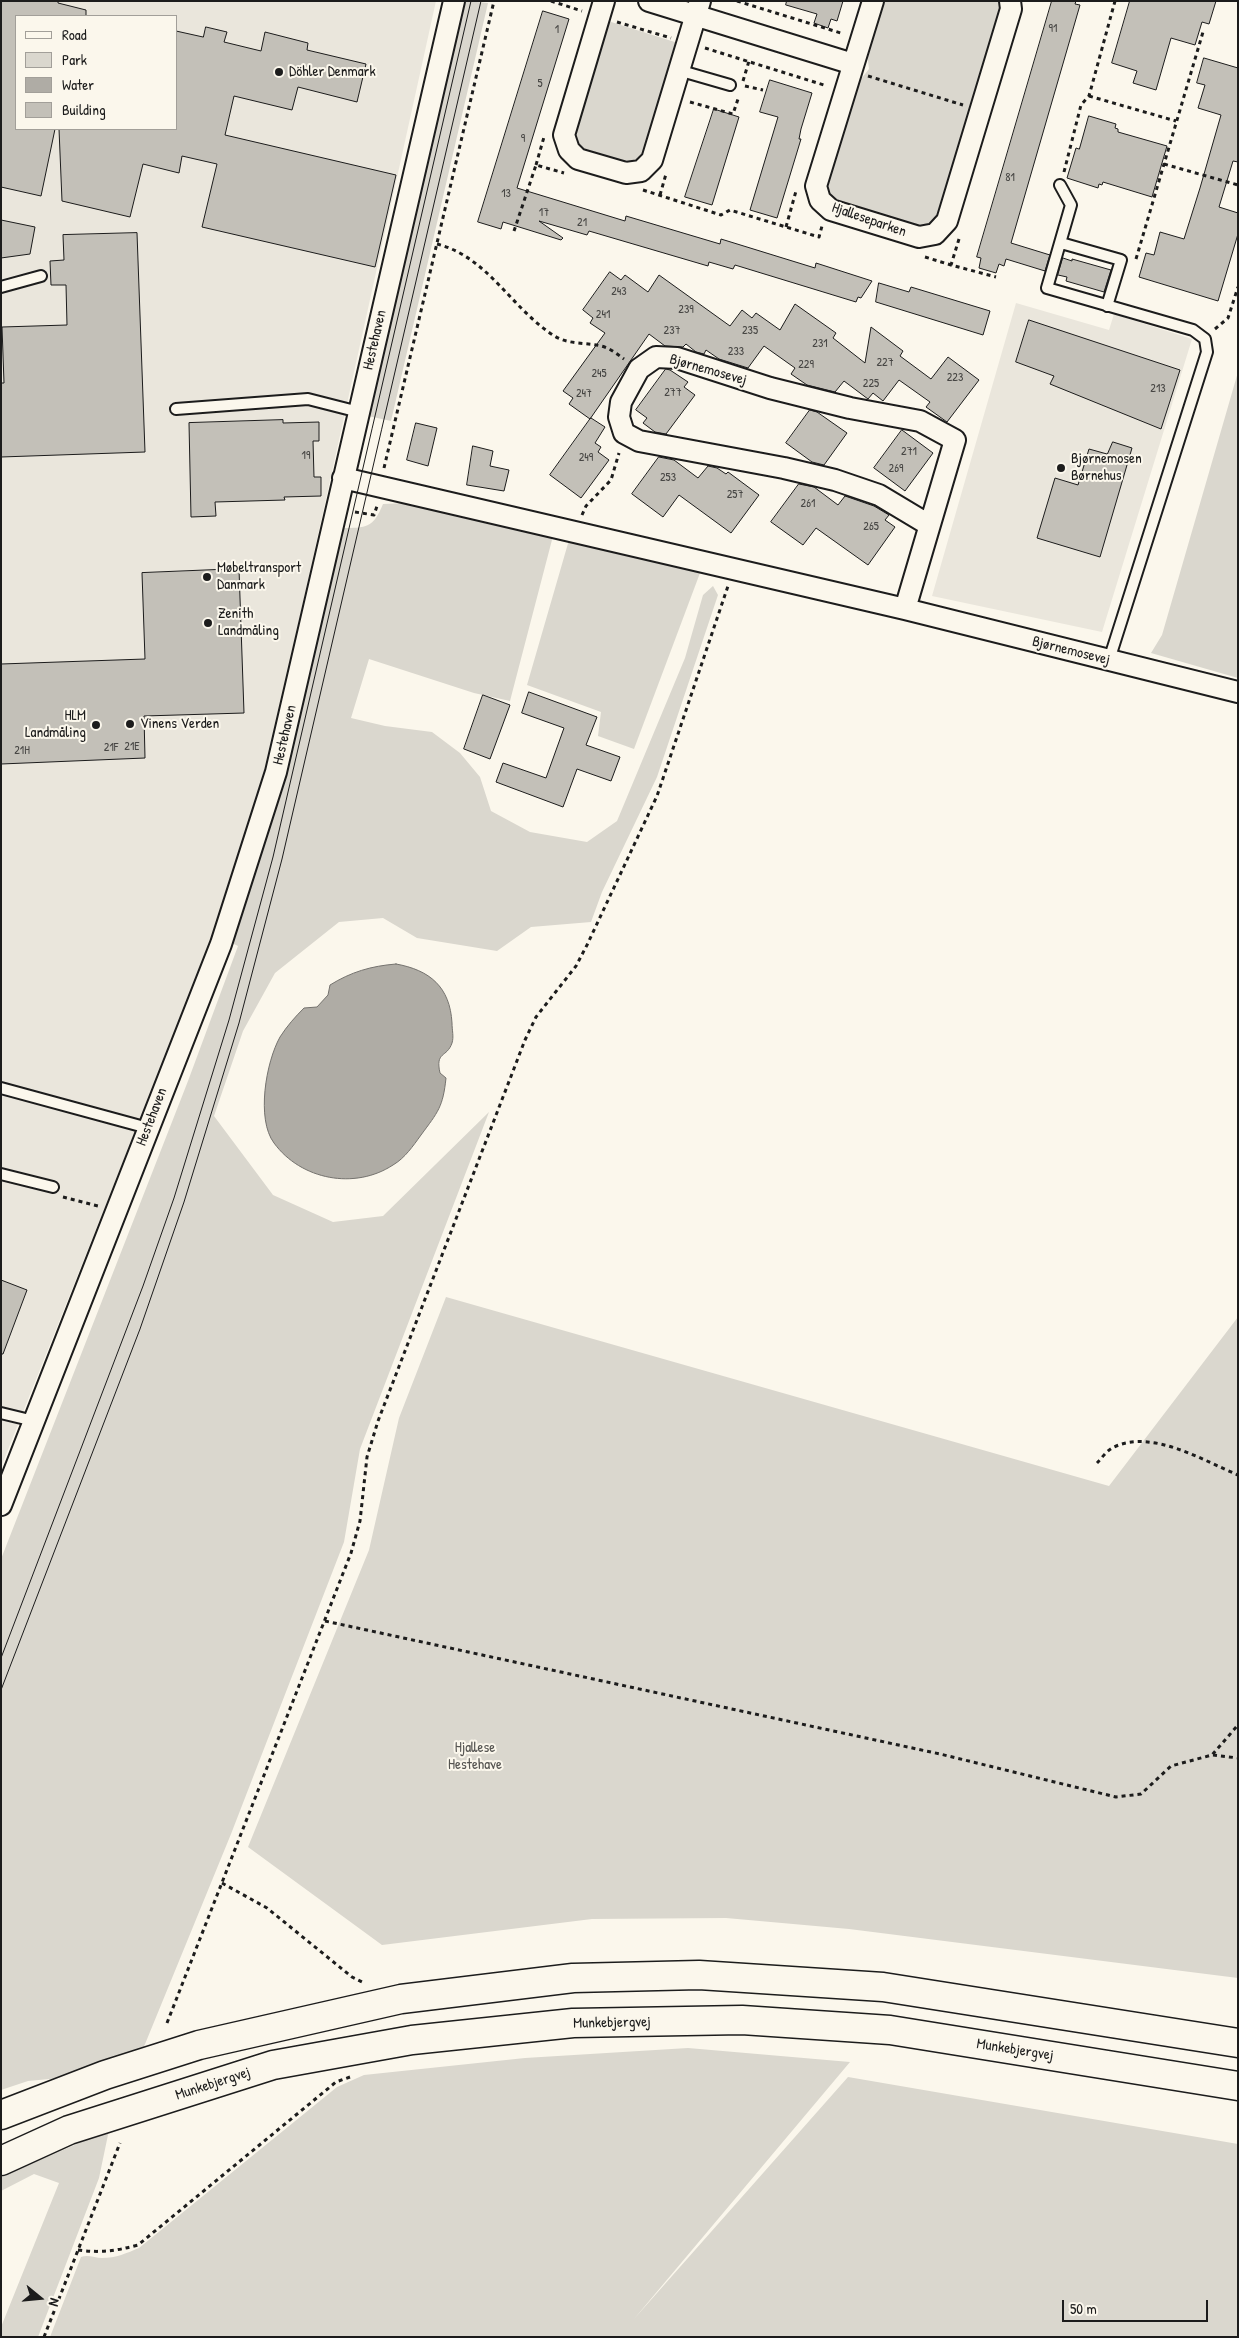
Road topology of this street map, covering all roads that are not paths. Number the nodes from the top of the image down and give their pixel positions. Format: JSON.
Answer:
{"nodes":[{"id":1,"x":454,"y":1,"type":"edge"},
{"id":2,"x":604,"y":1,"type":"edge"},
{"id":3,"x":649,"y":1,"type":"edge"},
{"id":4,"x":873,"y":1,"type":"edge"},
{"id":5,"x":1010,"y":1,"type":"edge"},
{"id":6,"x":698,"y":8,"type":"edge"},
{"id":7,"x":852,"y":67,"type":"junction"},
{"id":8,"x":678,"y":70,"type":"junction"},
{"id":9,"x":730,"y":85,"type":"road end"},
{"id":10,"x":1060,"y":184,"type":"road end"},
{"id":11,"x":1060,"y":242,"type":"junction"},
{"id":12,"x":41,"y":276,"type":"dead end"},
{"id":13,"x":1,"y":287,"type":"edge"},
{"id":14,"x":1108,"y":306,"type":"junction"},
{"id":15,"x":176,"y":409,"type":"dead end"},
{"id":16,"x":359,"y":412,"type":"junction"},
{"id":17,"x":343,"y":478,"type":"junction"},
{"id":18,"x":929,"y":525,"type":"junction"},
{"id":19,"x":905,"y":609,"type":"junction"},
{"id":20,"x":1109,"y":660,"type":"junction"},
{"id":21,"x":1238,"y":692,"type":"edge"},
{"id":22,"x":1,"y":1088,"type":"edge"},
{"id":23,"x":148,"y":1128,"type":"junction"},
{"id":24,"x":1,"y":1174,"type":"edge"},
{"id":25,"x":53,"y":1187,"type":"dead end"},
{"id":26,"x":1,"y":1413,"type":"edge"},
{"id":27,"x":34,"y":1421,"type":"junction"},
{"id":28,"x":1,"y":1505,"type":"edge"},
{"id":29,"x":1238,"y":2043,"type":"edge"},
{"id":30,"x":1238,"y":2086,"type":"edge"},
{"id":31,"x":1,"y":2115,"type":"edge"},
{"id":32,"x":1,"y":2160,"type":"edge"}],
"edges":[{"from":1,"to":16,"type":"street","name":"Hestehaven"},
{"from":2,"to":8,"type":"street"},
{"from":3,"to":6,"type":"street"},
{"from":4,"to":7,"type":"street","name":"Hjalleseparken"},
{"from":5,"to":7,"type":"street","name":"Hjalleseparken"},
{"from":6,"to":7,"type":"street"},
{"from":6,"to":8,"type":"street"},
{"from":8,"to":9,"type":"lane"},
{"from":10,"to":11,"type":"lane"},
{"from":11,"to":14,"type":"lane"},
{"from":11,"to":14,"type":"lane"},
{"from":12,"to":13,"type":"lane"},
{"from":14,"to":20,"type":"lane"},
{"from":15,"to":16,"type":"lane"},
{"from":16,"to":17,"type":"street","name":"Hestehaven"},
{"from":17,"to":19,"type":"street","name":"Bjørnemosevej"},
{"from":17,"to":23,"type":"street","name":"Hestehaven"},
{"from":18,"to":18,"type":"street","name":"Bjørnemosevej"},
{"from":18,"to":19,"type":"street","name":"Bjørnemosevej"},
{"from":19,"to":20,"type":"street","name":"Bjørnemosevej"},
{"from":20,"to":21,"type":"street","name":"Bjørnemosevej"},
{"from":22,"to":23,"type":"lane"},
{"from":23,"to":27,"type":"street","name":"Hestehaven"},
{"from":24,"to":25,"type":"lane"},
{"from":26,"to":27,"type":"lane"},
{"from":27,"to":28,"type":"street","name":"Hestehaven"},
{"from":29,"to":31,"type":"street"},
{"from":30,"to":32,"type":"street","name":"Munkebjergvej"}]}
